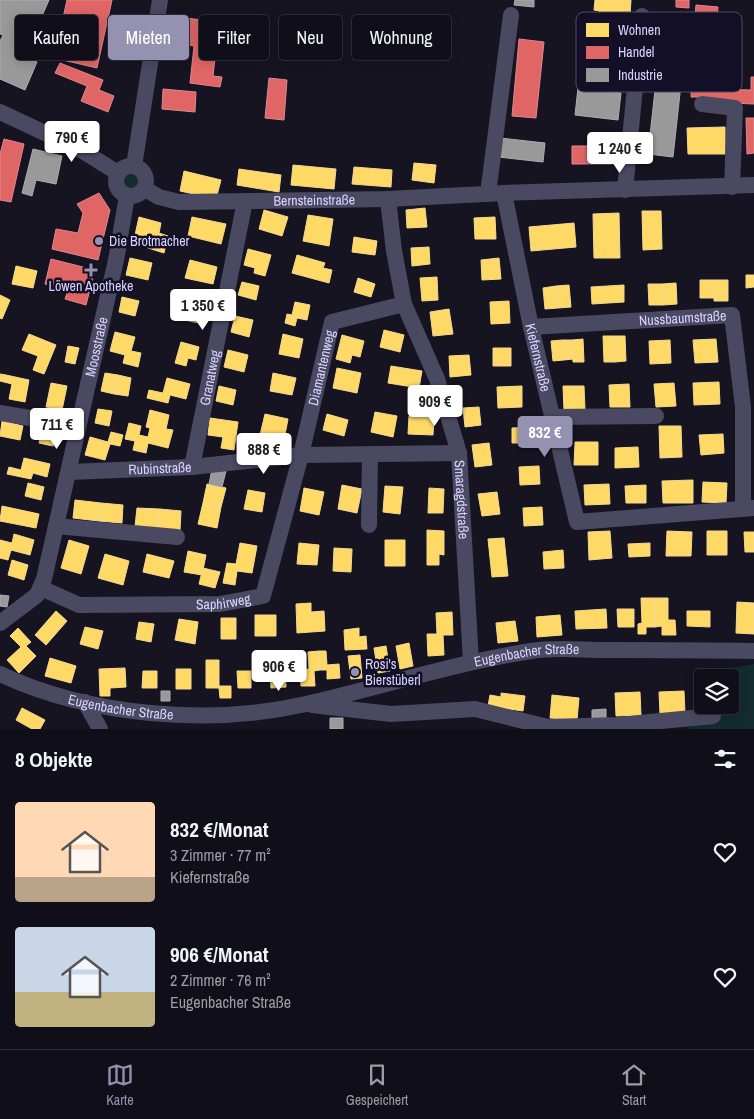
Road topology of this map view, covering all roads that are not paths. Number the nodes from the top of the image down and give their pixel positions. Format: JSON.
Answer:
{"nodes":[{"id":1,"x":160,"y":0,"type":"edge"},
{"id":2,"x":511,"y":15,"type":"dead end"},
{"id":3,"x":635,"y":92,"type":"edge"},
{"id":4,"x":702,"y":104,"type":"dead end"},
{"id":5,"x":0,"y":113,"type":"edge"},
{"id":6,"x":134,"y":166,"type":"junction"},
{"id":7,"x":118,"y":173,"type":"junction"},
{"id":8,"x":754,"y":186,"type":"edge"},
{"id":9,"x":732,"y":187,"type":"junction"},
{"id":10,"x":145,"y":189,"type":"junction"},
{"id":11,"x":625,"y":190,"type":"junction"},
{"id":12,"x":496,"y":193,"type":"junction"},
{"id":13,"x":127,"y":196,"type":"junction"},
{"id":14,"x":388,"y":199,"type":"junction"},
{"id":15,"x":245,"y":201,"type":"junction"},
{"id":16,"x":404,"y":304,"type":"junction"},
{"id":17,"x":531,"y":327,"type":"junction"},
{"id":18,"x":0,"y":413,"type":"edge"},
{"id":19,"x":656,"y":416,"type":"dead end"},
{"id":20,"x":552,"y":417,"type":"junction"},
{"id":21,"x":77,"y":426,"type":"junction"},
{"id":22,"x":459,"y":453,"type":"junction"},
{"id":23,"x":301,"y":455,"type":"junction"},
{"id":24,"x":370,"y":455,"type":"junction"},
{"id":25,"x":192,"y":467,"type":"junction"},
{"id":26,"x":69,"y":472,"type":"junction"},
{"id":27,"x":748,"y":508,"type":"edge"},
{"id":28,"x":369,"y":525,"type":"dead end"},
{"id":29,"x":56,"y":526,"type":"junction"},
{"id":30,"x":177,"y":537,"type":"dead end"},
{"id":31,"x":41,"y":588,"type":"junction"},
{"id":32,"x":0,"y":623,"type":"edge"},
{"id":33,"x":754,"y":650,"type":"edge"},
{"id":34,"x":471,"y":662,"type":"junction"},
{"id":35,"x":0,"y":674,"type":"edge"},
{"id":36,"x":85,"y":702,"type":"junction"},
{"id":37,"x":305,"y":704,"type":"junction"},
{"id":38,"x":713,"y":716,"type":"dead end"},
{"id":39,"x":100,"y":729,"type":"edge"}],
"edges":[{"from":1,"to":6,"type":"street"},
{"from":2,"to":12,"type":"street"},
{"from":3,"to":11,"type":"street"},
{"from":4,"to":9,"type":"street"},
{"from":5,"to":7,"type":"street"},
{"from":6,"to":7,"type":"street"},
{"from":6,"to":10,"type":"street"},
{"from":7,"to":13,"type":"street"},
{"from":8,"to":9,"type":"street","name":"Bernsteinstraße"},
{"from":9,"to":11,"type":"street","name":"Bernsteinstraße"},
{"from":10,"to":13,"type":"street"},
{"from":10,"to":15,"type":"street","name":"Bernsteinstraße"},
{"from":11,"to":12,"type":"street","name":"Bernsteinstraße"},
{"from":12,"to":14,"type":"street","name":"Bernsteinstraße"},
{"from":12,"to":17,"type":"street","name":"Kiefernstraße"},
{"from":13,"to":21,"type":"street","name":"Moosstraße"},
{"from":14,"to":15,"type":"street","name":"Bernsteinstraße"},
{"from":14,"to":16,"type":"street","name":"Smaragdstraße"},
{"from":15,"to":25,"type":"street","name":"Granatweg"},
{"from":16,"to":22,"type":"street","name":"Smaragdstraße"},
{"from":16,"to":23,"type":"street","name":"Diamantenweg"},
{"from":17,"to":20,"type":"street","name":"Kiefernstraße"},
{"from":17,"to":27,"type":"street","name":"Nussbaumstraße"},
{"from":18,"to":21,"type":"street"},
{"from":19,"to":20,"type":"street"},
{"from":20,"to":27,"type":"street","name":"Kiefernstraße"},
{"from":21,"to":26,"type":"street","name":"Moosstraße"},
{"from":22,"to":24,"type":"street","name":"Rubinstraße"},
{"from":22,"to":34,"type":"street","name":"Smaragdstraße"},
{"from":23,"to":24,"type":"street","name":"Rubinstraße"},
{"from":23,"to":25,"type":"street","name":"Rubinstraße"},
{"from":23,"to":31,"type":"street","name":"Saphirweg"},
{"from":24,"to":28,"type":"street"},
{"from":25,"to":26,"type":"street","name":"Rubinstraße"},
{"from":26,"to":29,"type":"street","name":"Moosstraße"},
{"from":29,"to":30,"type":"street"},
{"from":29,"to":31,"type":"street","name":"Moosstraße"},
{"from":31,"to":32,"type":"street","name":"Moosstraße"},
{"from":33,"to":34,"type":"street","name":"Eugenbacher Straße"},
{"from":34,"to":37,"type":"street","name":"Eugenbacher Straße"},
{"from":35,"to":36,"type":"street","name":"Eugenbacher Straße"},
{"from":36,"to":37,"type":"street","name":"Eugenbacher Straße"},
{"from":36,"to":39,"type":"street"},
{"from":37,"to":38,"type":"street","name":"Eugenbacher Straße"}]}
